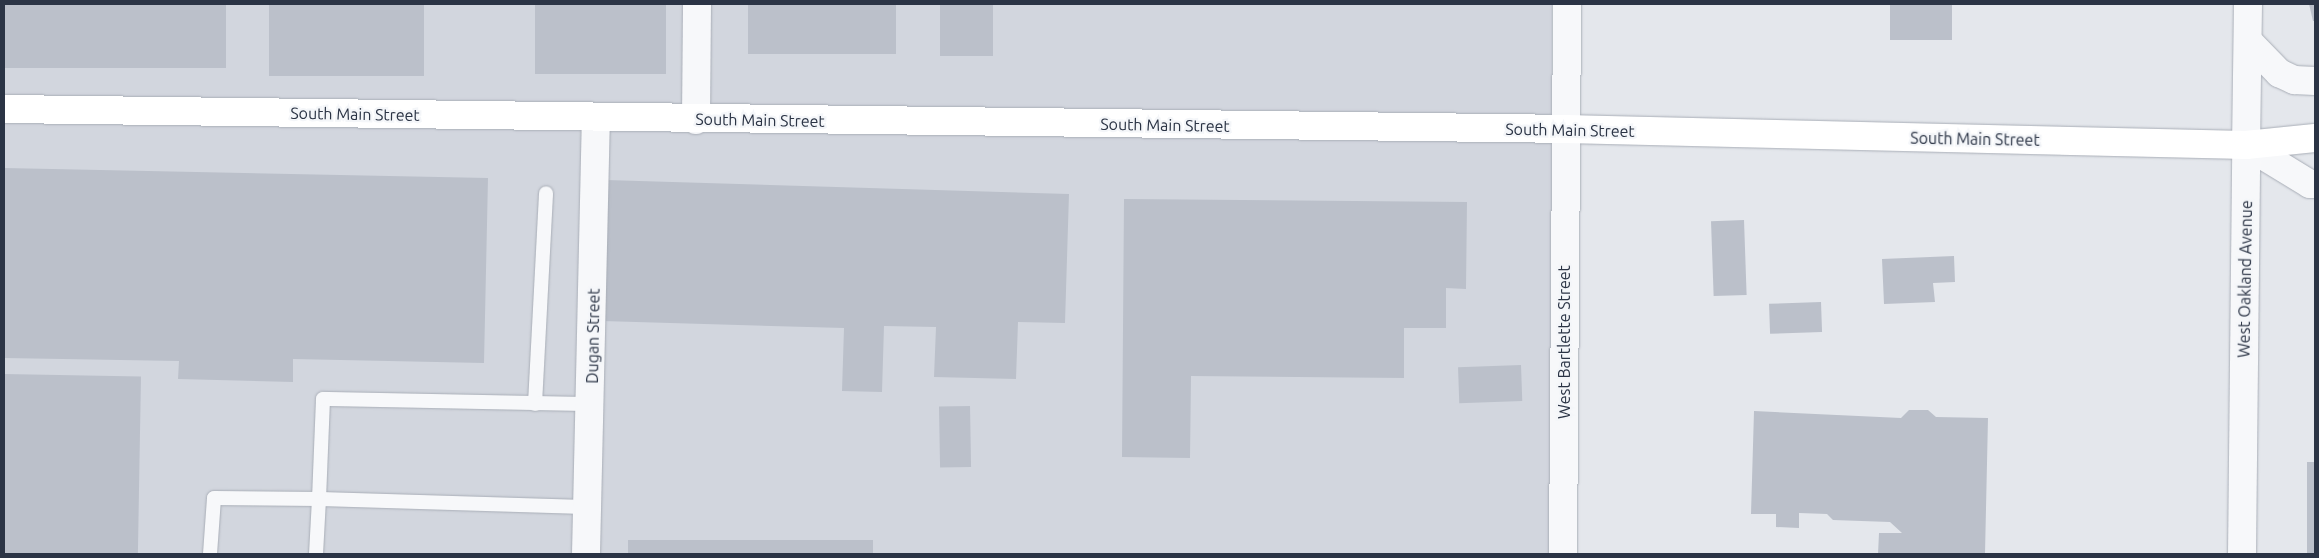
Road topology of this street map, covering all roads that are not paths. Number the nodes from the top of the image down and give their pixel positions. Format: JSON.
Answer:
{"nodes":[{"id":1,"x":697,"y":4,"type":"edge"},
{"id":2,"x":1567,"y":4,"type":"edge"},
{"id":3,"x":2248,"y":4,"type":"edge"},
{"id":4,"x":2248,"y":41,"type":"junction"},
{"id":5,"x":2315,"y":81,"type":"edge"},
{"id":6,"x":4,"y":109,"type":"edge"},
{"id":7,"x":596,"y":118,"type":"junction"},
{"id":8,"x":696,"y":120,"type":"junction"},
{"id":9,"x":1565,"y":129,"type":"junction"},
{"id":10,"x":2315,"y":138,"type":"edge"},
{"id":11,"x":2246,"y":144,"type":"junction"},
{"id":12,"x":2315,"y":184,"type":"edge"},
{"id":13,"x":546,"y":193,"type":"dead end"},
{"id":14,"x":535,"y":404,"type":"junction"},
{"id":15,"x":591,"y":404,"type":"junction"},
{"id":16,"x":319,"y":499,"type":"junction"},
{"id":17,"x":586,"y":507,"type":"junction"},
{"id":18,"x":210,"y":554,"type":"edge"},
{"id":19,"x":316,"y":554,"type":"edge"},
{"id":20,"x":586,"y":554,"type":"edge"},
{"id":21,"x":1563,"y":554,"type":"edge"},
{"id":22,"x":2242,"y":554,"type":"edge"}],
"edges":[{"from":1,"to":8,"type":"street"},
{"from":2,"to":9,"type":"street","name":"West Bartlette Street"},
{"from":3,"to":4,"type":"street","name":"West Oakland Avenue"},
{"from":4,"to":5,"type":"street"},
{"from":4,"to":11,"type":"street","name":"West Oakland Avenue"},
{"from":6,"to":7,"type":"main road","name":"South Main Street"},
{"from":7,"to":8,"type":"main road","name":"South Main Street"},
{"from":7,"to":15,"type":"street","name":"Dugan Street"},
{"from":8,"to":9,"type":"main road","name":"South Main Street"},
{"from":9,"to":11,"type":"main road","name":"South Main Street"},
{"from":9,"to":21,"type":"street","name":"West Bartlette Street"},
{"from":10,"to":11,"type":"main road","name":"South Main Street"},
{"from":11,"to":12,"type":"street"},
{"from":11,"to":22,"type":"street","name":"West Oakland Avenue"},
{"from":13,"to":14,"type":"lane"},
{"from":14,"to":15,"type":"lane"},
{"from":14,"to":16,"type":"lane"},
{"from":15,"to":17,"type":"street","name":"Dugan Street"},
{"from":16,"to":17,"type":"lane"},
{"from":16,"to":18,"type":"lane"},
{"from":16,"to":19,"type":"lane"},
{"from":17,"to":20,"type":"street","name":"Dugan Street"}]}
